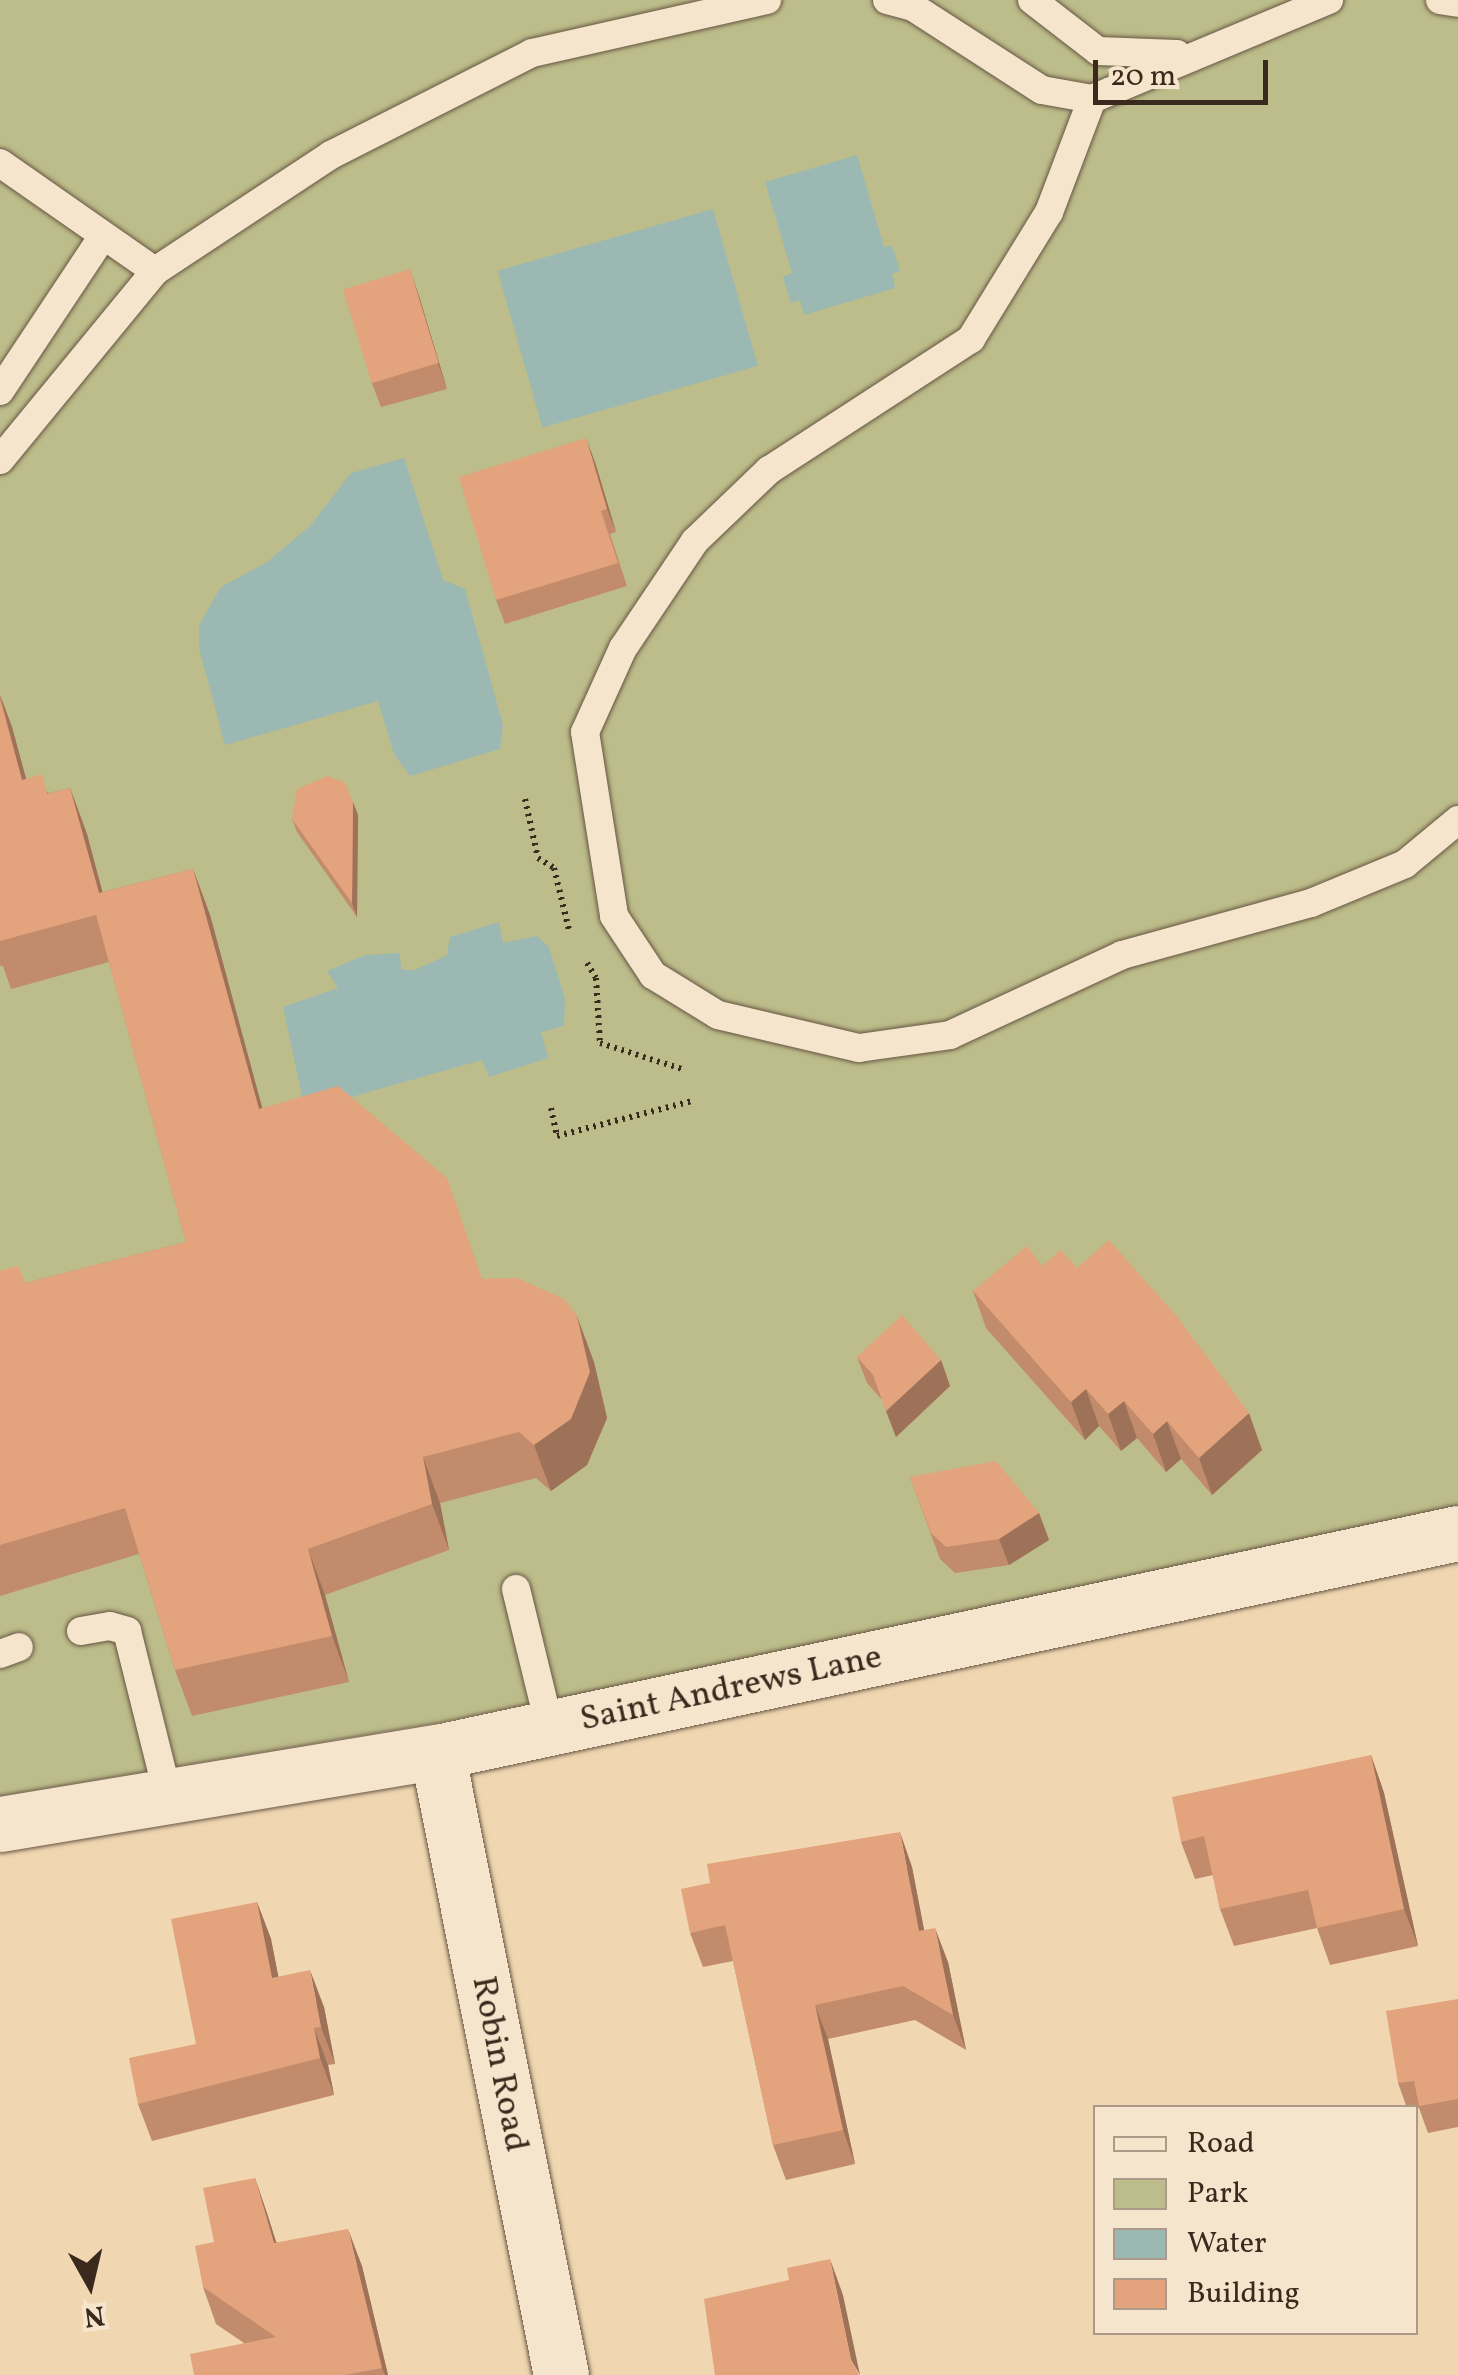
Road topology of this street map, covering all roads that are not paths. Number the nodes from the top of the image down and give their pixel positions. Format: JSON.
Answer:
{"nodes":[{"id":1,"x":767,"y":0,"type":"edge"},
{"id":2,"x":887,"y":0,"type":"edge"},
{"id":3,"x":1032,"y":0,"type":"edge"},
{"id":4,"x":1329,"y":0,"type":"edge"},
{"id":5,"x":1440,"y":0,"type":"edge"},
{"id":6,"x":1458,"y":3,"type":"edge"},
{"id":7,"x":1211,"y":49,"type":"junction"},
{"id":8,"x":1092,"y":99,"type":"junction"},
{"id":9,"x":0,"y":163,"type":"edge"},
{"id":10,"x":104,"y":236,"type":"junction"},
{"id":11,"x":155,"y":272,"type":"junction"},
{"id":12,"x":0,"y":391,"type":"edge"},
{"id":13,"x":0,"y":460,"type":"edge"},
{"id":14,"x":1458,"y":820,"type":"edge"},
{"id":15,"x":1458,"y":1533,"type":"edge"},
{"id":16,"x":516,"y":1589,"type":"dead end"},
{"id":17,"x":81,"y":1631,"type":"dead end"},
{"id":18,"x":550,"y":1728,"type":"junction"},
{"id":19,"x":437,"y":1752,"type":"junction"},
{"id":20,"x":168,"y":1796,"type":"junction"},
{"id":21,"x":0,"y":1824,"type":"edge"},
{"id":22,"x":561,"y":2375,"type":"edge"}],
"edges":[{"from":1,"to":11,"type":"lane"},
{"from":2,"to":8,"type":"lane"},
{"from":3,"to":7,"type":"lane"},
{"from":4,"to":7,"type":"lane"},
{"from":5,"to":6,"type":"lane"},
{"from":7,"to":8,"type":"lane"},
{"from":8,"to":14,"type":"lane"},
{"from":9,"to":10,"type":"lane"},
{"from":10,"to":11,"type":"lane"},
{"from":10,"to":12,"type":"lane"},
{"from":11,"to":13,"type":"lane"},
{"from":15,"to":18,"type":"street","name":"Saint Andrews Lane"},
{"from":16,"to":18,"type":"lane"},
{"from":17,"to":20,"type":"lane"},
{"from":18,"to":19,"type":"street","name":"Saint Andrews Lane"},
{"from":19,"to":20,"type":"street","name":"Saint Andrews Lane"},
{"from":19,"to":22,"type":"street","name":"Robin Road"},
{"from":20,"to":21,"type":"street","name":"Saint Andrews Lane"}]}
